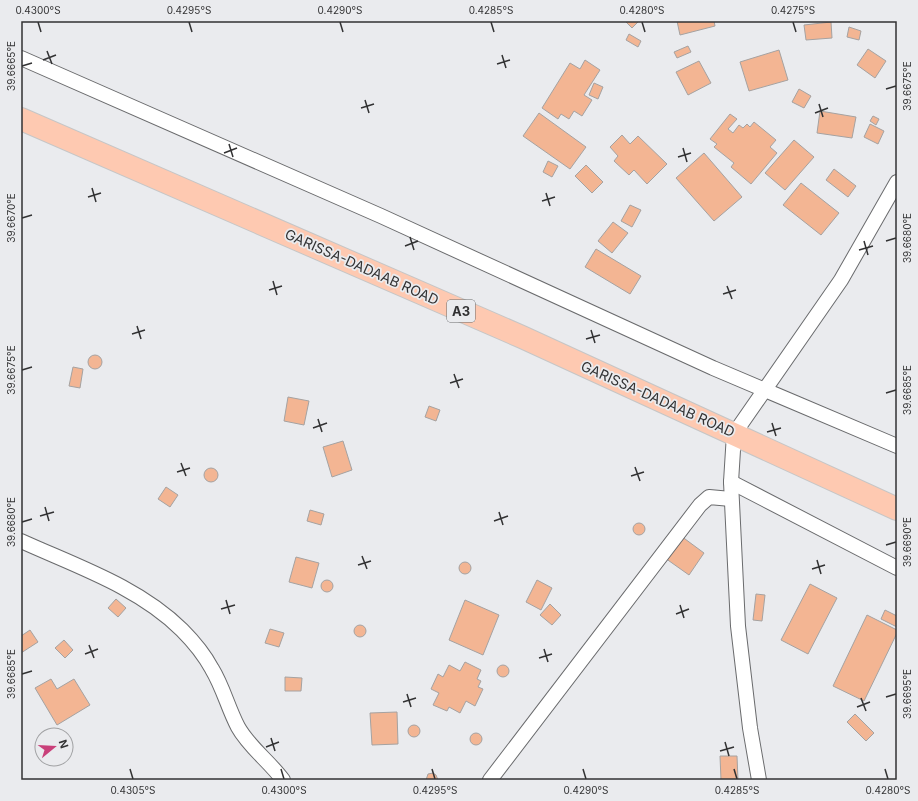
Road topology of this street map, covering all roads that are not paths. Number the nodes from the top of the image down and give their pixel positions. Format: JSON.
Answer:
{"nodes":[{"id":1,"x":21,"y":58,"type":"edge"},
{"id":2,"x":21,"y":119,"type":"edge"},
{"id":3,"x":897,"y":182,"type":"edge"},
{"id":4,"x":766,"y":390,"type":"junction"},
{"id":5,"x":734,"y":434,"type":"junction"},
{"id":6,"x":897,"y":446,"type":"edge"},
{"id":7,"x":731,"y":482,"type":"junction"},
{"id":8,"x":731,"y":499,"type":"junction"},
{"id":9,"x":897,"y":509,"type":"edge"},
{"id":10,"x":21,"y":541,"type":"edge"},
{"id":11,"x":897,"y":568,"type":"edge"},
{"id":12,"x":283,"y":780,"type":"edge"},
{"id":13,"x":490,"y":780,"type":"edge"},
{"id":14,"x":759,"y":780,"type":"edge"}],
"edges":[{"from":1,"to":4,"type":"street"},
{"from":2,"to":5,"type":"highway","name":"GARISSA-DADAAB ROAD","number":"A3"},
{"from":3,"to":4,"type":"street"},
{"from":4,"to":5,"type":"street"},
{"from":4,"to":6,"type":"street"},
{"from":5,"to":7,"type":"street"},
{"from":5,"to":9,"type":"highway","name":"GARISSA-DADAAB ROAD","number":"A3"},
{"from":7,"to":8,"type":"street"},
{"from":7,"to":11,"type":"street"},
{"from":8,"to":13,"type":"street"},
{"from":8,"to":14,"type":"street"},
{"from":10,"to":12,"type":"street"}]}
